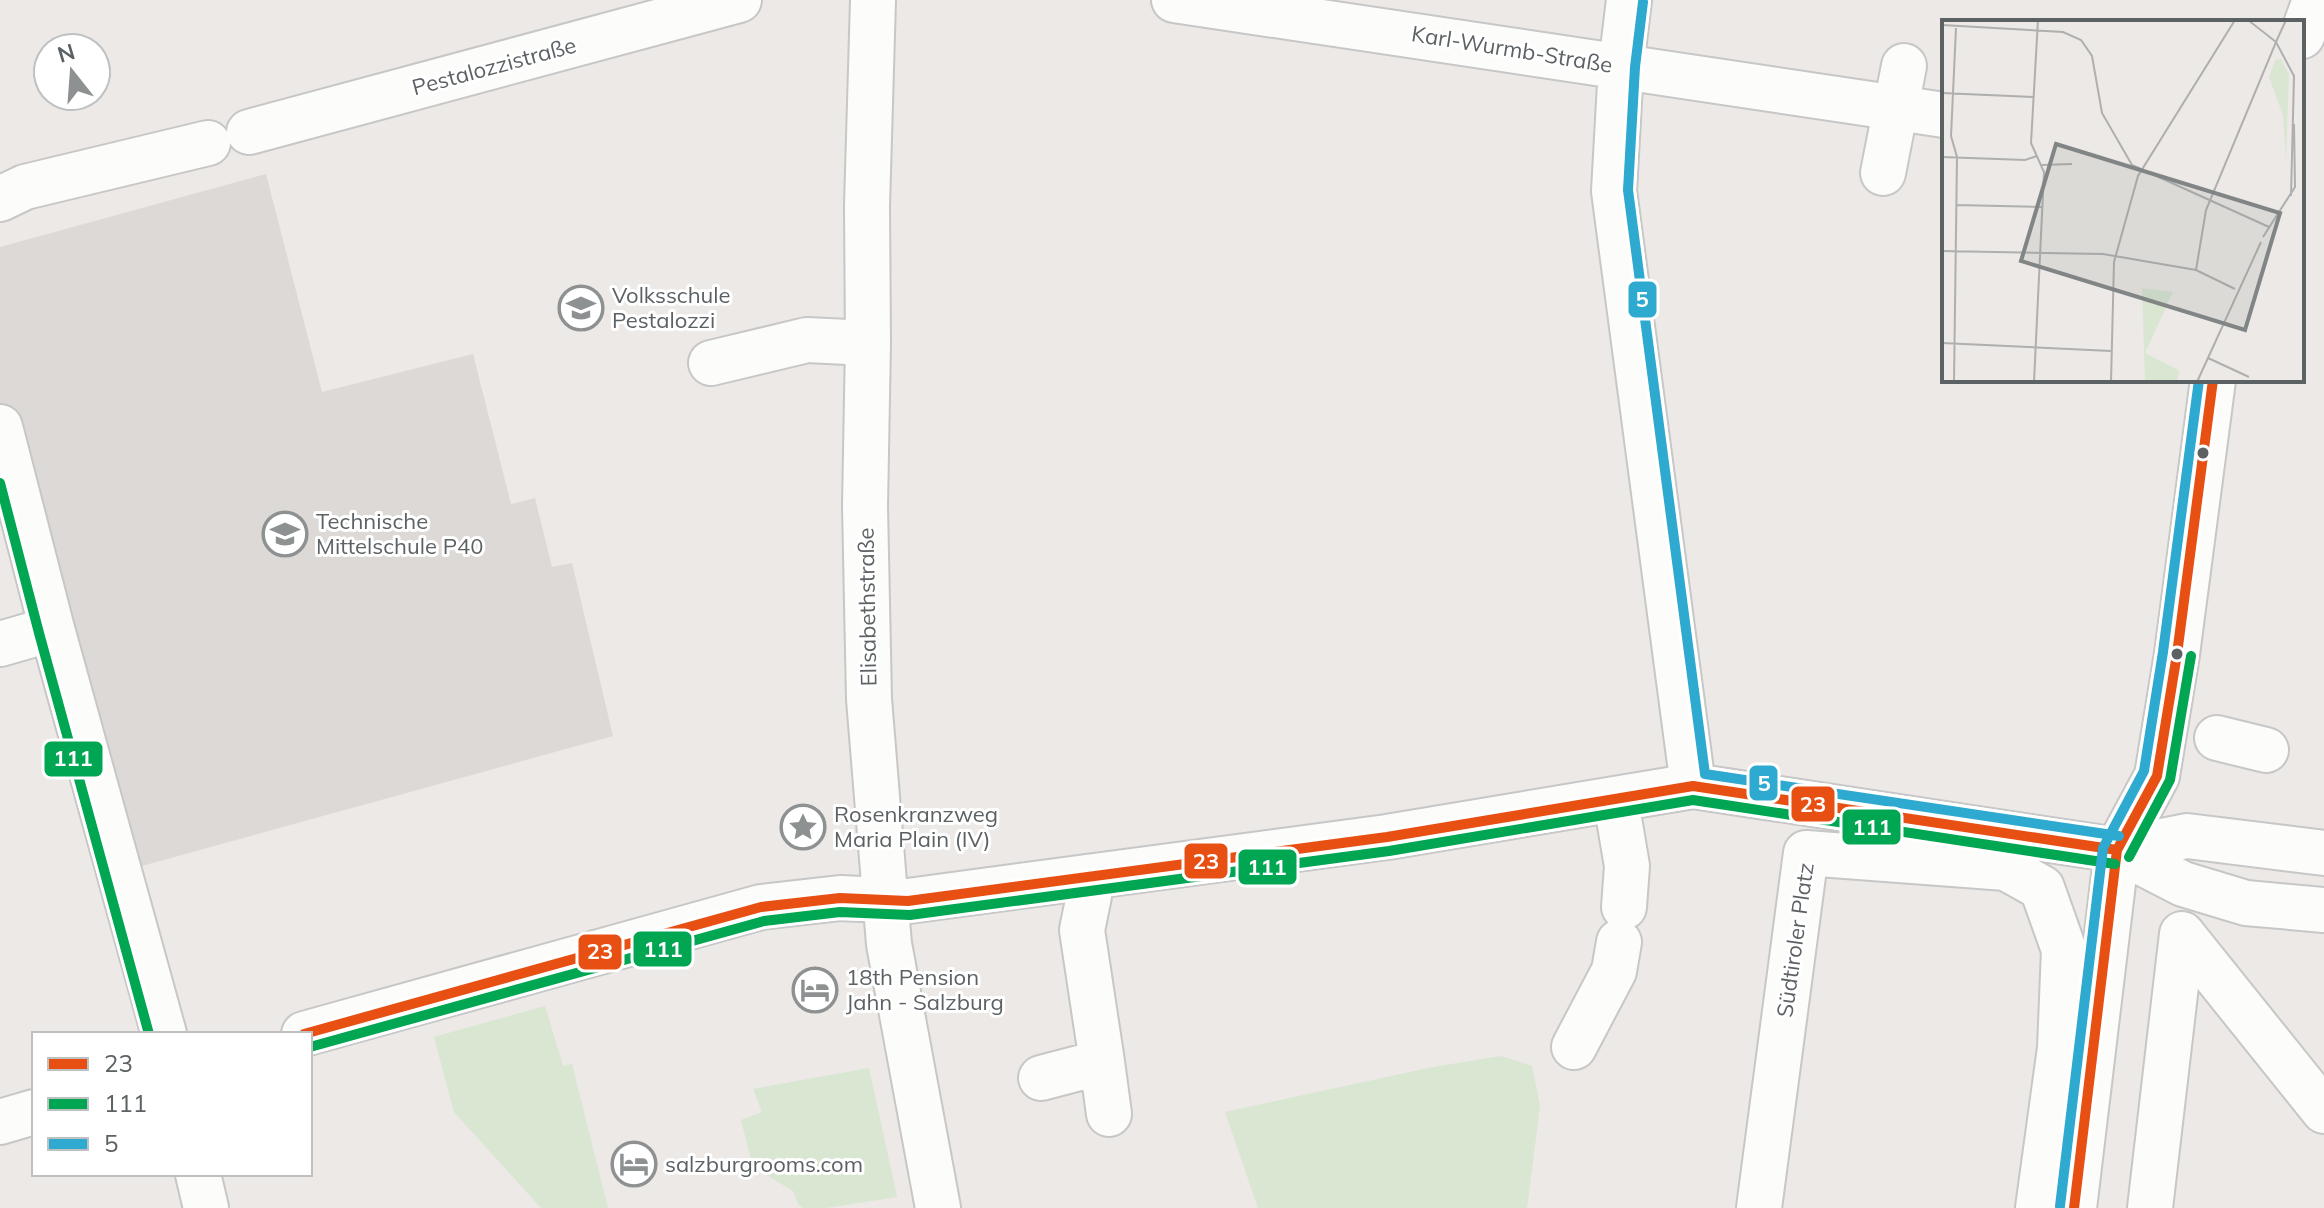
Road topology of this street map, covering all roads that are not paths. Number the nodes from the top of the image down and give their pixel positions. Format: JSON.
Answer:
{"nodes":[{"id":1,"x":739,"y":0,"type":"edge"},
{"id":2,"x":873,"y":0,"type":"edge"},
{"id":3,"x":1629,"y":0,"type":"edge"},
{"id":4,"x":2315,"y":0,"type":"edge"},
{"id":5,"x":1194,"y":1,"type":"edge"},
{"id":6,"x":2304,"y":30,"type":"edge"},
{"id":7,"x":1621,"y":66,"type":"junction"},
{"id":8,"x":1899,"y":87,"type":"junction"},
{"id":9,"x":1942,"y":114,"type":"edge"},
{"id":10,"x":249,"y":132,"type":"dead end"},
{"id":11,"x":208,"y":143,"type":"dead end"},
{"id":12,"x":1883,"y":173,"type":"dead end"},
{"id":13,"x":0,"y":199,"type":"edge"},
{"id":14,"x":868,"y":343,"type":"junction"},
{"id":15,"x":711,"y":363,"type":"dead end"},
{"id":16,"x":2213,"y":382,"type":"edge"},
{"id":17,"x":0,"y":427,"type":"edge"},
{"id":18,"x":52,"y":629,"type":"junction"},
{"id":19,"x":0,"y":644,"type":"edge"},
{"id":20,"x":2217,"y":738,"type":"dead end"},
{"id":21,"x":2266,"y":750,"type":"dead end"},
{"id":22,"x":1693,"y":786,"type":"junction"},
{"id":23,"x":1616,"y":801,"type":"junction"},
{"id":24,"x":2117,"y":850,"type":"junction"},
{"id":25,"x":2324,"y":853,"type":"edge"},
{"id":26,"x":1087,"y":877,"type":"junction"},
{"id":27,"x":885,"y":899,"type":"junction"},
{"id":28,"x":2324,"y":910,"type":"edge"},
{"id":29,"x":163,"y":1032,"type":"edge"},
{"id":30,"x":311,"y":1032,"type":"edge"},
{"id":31,"x":1574,"y":1047,"type":"dead end"},
{"id":32,"x":1102,"y":1062,"type":"junction"},
{"id":33,"x":1041,"y":1078,"type":"dead end"},
{"id":34,"x":2324,"y":1111,"type":"edge"},
{"id":35,"x":32,"y":1113,"type":"edge"},
{"id":36,"x":1109,"y":1114,"type":"dead end"},
{"id":37,"x":0,"y":1122,"type":"edge"},
{"id":38,"x":198,"y":1176,"type":"edge"},
{"id":39,"x":206,"y":1208,"type":"edge"},
{"id":40,"x":938,"y":1208,"type":"edge"},
{"id":41,"x":1759,"y":1208,"type":"edge"},
{"id":42,"x":2038,"y":1208,"type":"edge"},
{"id":43,"x":2074,"y":1208,"type":"edge"},
{"id":44,"x":2150,"y":1208,"type":"edge"}],
"edges":[{"from":1,"to":10,"type":"street","name":"Pestalozzistraße"},
{"from":2,"to":14,"type":"street","name":"Elisabethstraße"},
{"from":3,"to":7,"type":"street"},
{"from":4,"to":6,"type":"street"},
{"from":5,"to":7,"type":"street","name":"Karl-Wurmb-Straße"},
{"from":7,"to":8,"type":"street","name":"Karl-Wurmb-Straße"},
{"from":7,"to":22,"type":"street"},
{"from":8,"to":9,"type":"street","name":"Karl-Wurmb-Straße"},
{"from":8,"to":12,"type":"street"},
{"from":11,"to":13,"type":"street"},
{"from":14,"to":15,"type":"street"},
{"from":14,"to":27,"type":"street","name":"Elisabethstraße"},
{"from":16,"to":24,"type":"street"},
{"from":17,"to":18,"type":"street"},
{"from":18,"to":19,"type":"street"},
{"from":18,"to":29,"type":"street"},
{"from":20,"to":21,"type":"street"},
{"from":22,"to":23,"type":"street"},
{"from":22,"to":24,"type":"street"},
{"from":23,"to":26,"type":"street"},
{"from":23,"to":31,"type":"street"},
{"from":24,"to":25,"type":"street"},
{"from":24,"to":28,"type":"street"},
{"from":24,"to":43,"type":"street"},
{"from":26,"to":27,"type":"street"},
{"from":26,"to":32,"type":"street"},
{"from":27,"to":30,"type":"street"},
{"from":27,"to":40,"type":"street","name":"Elisabethstraße"},
{"from":32,"to":33,"type":"street"},
{"from":32,"to":36,"type":"street"},
{"from":34,"to":44,"type":"street"},
{"from":35,"to":37,"type":"street"},
{"from":38,"to":39,"type":"street"},
{"from":41,"to":42,"type":"street","name":"Südtiroler Platz"}]}
